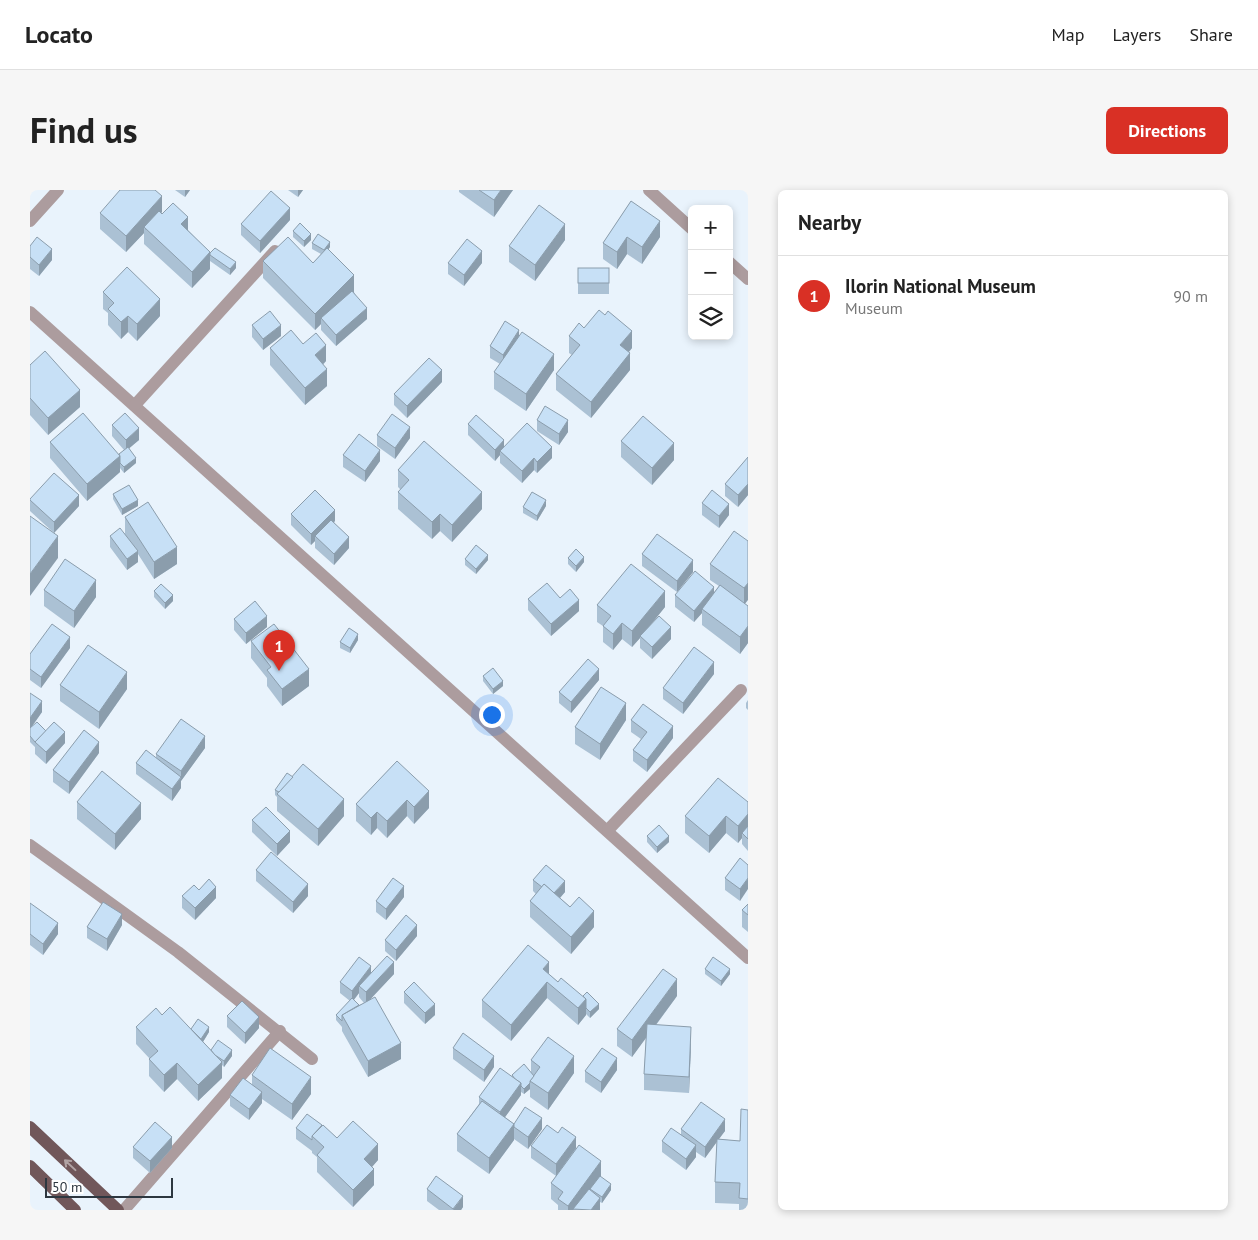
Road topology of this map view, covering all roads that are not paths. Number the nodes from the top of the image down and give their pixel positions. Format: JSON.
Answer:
{"nodes":[{"id":1,"x":58,"y":190,"type":"edge"},
{"id":2,"x":648,"y":190,"type":"edge"},
{"id":3,"x":30,"y":221,"type":"edge"},
{"id":4,"x":688,"y":225,"type":"edge"},
{"id":5,"x":275,"y":251,"type":"edge"},
{"id":6,"x":733,"y":266,"type":"edge"},
{"id":7,"x":748,"y":279,"type":"edge"},
{"id":8,"x":30,"y":312,"type":"edge"},
{"id":9,"x":135,"y":405,"type":"junction"},
{"id":10,"x":741,"y":690,"type":"dead end"},
{"id":11,"x":608,"y":830,"type":"junction"},
{"id":12,"x":30,"y":845,"type":"edge"},
{"id":13,"x":748,"y":958,"type":"edge"},
{"id":14,"x":280,"y":1030,"type":"junction"},
{"id":15,"x":312,"y":1059,"type":"dead end"},
{"id":16,"x":30,"y":1127,"type":"edge"},
{"id":17,"x":30,"y":1166,"type":"edge"},
{"id":18,"x":75,"y":1210,"type":"edge"},
{"id":19,"x":118,"y":1210,"type":"edge"},
{"id":20,"x":124,"y":1210,"type":"edge"}],
"edges":[{"from":1,"to":3,"type":"street"},
{"from":2,"to":4,"type":"street"},
{"from":5,"to":9,"type":"street"},
{"from":6,"to":7,"type":"street"},
{"from":8,"to":9,"type":"street"},
{"from":9,"to":11,"type":"street"},
{"from":10,"to":11,"type":"street"},
{"from":11,"to":13,"type":"street"},
{"from":12,"to":14,"type":"street"},
{"from":14,"to":15,"type":"street"},
{"from":14,"to":20,"type":"street"},
{"from":19,"to":16,"type":"main road","one_way":true},
{"from":17,"to":18,"type":"main road"}]}
